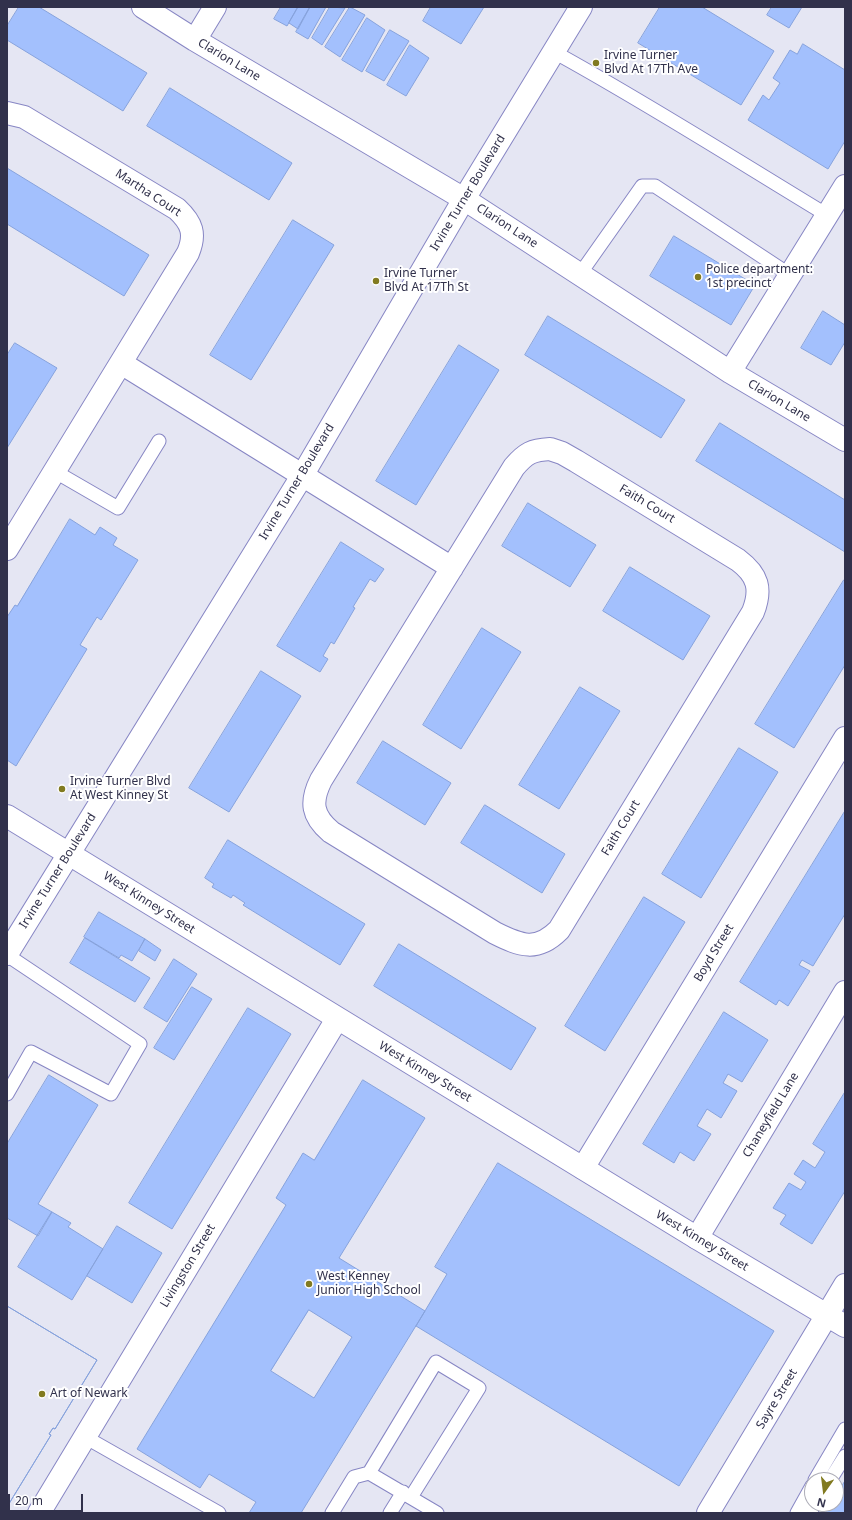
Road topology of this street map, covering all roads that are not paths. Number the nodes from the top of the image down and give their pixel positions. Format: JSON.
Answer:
{"nodes":[{"id":1,"x":143,"y":7,"type":"edge"},
{"id":2,"x":215,"y":7,"type":"edge"},
{"id":3,"x":581,"y":7,"type":"edge"},
{"id":4,"x":195,"y":40,"type":"junction"},
{"id":5,"x":554,"y":52,"type":"junction"},
{"id":6,"x":7,"y":113,"type":"edge"},
{"id":7,"x":845,"y":186,"type":"edge"},
{"id":8,"x":464,"y":199,"type":"junction"},
{"id":9,"x":827,"y":215,"type":"junction"},
{"id":10,"x":580,"y":274,"type":"junction"},
{"id":11,"x":790,"y":275,"type":"junction"},
{"id":12,"x":121,"y":363,"type":"junction"},
{"id":13,"x":730,"y":372,"type":"junction"},
{"id":14,"x":845,"y":440,"type":"edge"},
{"id":15,"x":159,"y":442,"type":"dead end"},
{"id":16,"x":54,"y":471,"type":"junction"},
{"id":17,"x":302,"y":476,"type":"junction"},
{"id":18,"x":7,"y":549,"type":"edge"},
{"id":19,"x":452,"y":568,"type":"junction"},
{"id":20,"x":845,"y":738,"type":"edge"},
{"id":21,"x":7,"y":816,"type":"edge"},
{"id":22,"x":70,"y":854,"type":"junction"},
{"id":23,"x":7,"y":954,"type":"edge"},
{"id":24,"x":845,"y":992,"type":"edge"},
{"id":25,"x":337,"y":1019,"type":"junction"},
{"id":26,"x":7,"y":1094,"type":"edge"},
{"id":27,"x":583,"y":1168,"type":"junction"},
{"id":28,"x":697,"y":1238,"type":"junction"},
{"id":29,"x":845,"y":1285,"type":"edge"},
{"id":30,"x":836,"y":1321,"type":"edge"},
{"id":31,"x":845,"y":1429,"type":"edge"},
{"id":32,"x":85,"y":1437,"type":"junction"},
{"id":33,"x":845,"y":1456,"type":"edge"},
{"id":34,"x":821,"y":1472,"type":"edge"},
{"id":35,"x":835,"y":1472,"type":"edge"},
{"id":36,"x":369,"y":1473,"type":"junction"},
{"id":37,"x":407,"y":1495,"type":"junction"},
{"id":38,"x":804,"y":1500,"type":"edge"},
{"id":39,"x":39,"y":1513,"type":"edge"},
{"id":40,"x":219,"y":1513,"type":"edge"},
{"id":41,"x":332,"y":1513,"type":"edge"},
{"id":42,"x":390,"y":1513,"type":"edge"},
{"id":43,"x":437,"y":1513,"type":"edge"},
{"id":44,"x":708,"y":1513,"type":"edge"},
{"id":45,"x":797,"y":1513,"type":"edge"}],
"edges":[{"from":1,"to":4,"type":"street","name":"Clarion Lane"},
{"from":2,"to":4,"type":"street"},
{"from":3,"to":5,"type":"street","name":"Irvine Turner Boulevard"},
{"from":4,"to":8,"type":"street","name":"Clarion Lane"},
{"from":5,"to":8,"type":"street","name":"Irvine Turner Boulevard"},
{"from":5,"to":9,"type":"lane"},
{"from":6,"to":12,"type":"street","name":"Martha Court"},
{"from":7,"to":9,"type":"street"},
{"from":8,"to":10,"type":"street","name":"Clarion Lane"},
{"from":8,"to":17,"type":"street","name":"Irvine Turner Boulevard"},
{"from":9,"to":11,"type":"street"},
{"from":10,"to":11,"type":"lane"},
{"from":10,"to":13,"type":"street","name":"Clarion Lane"},
{"from":11,"to":13,"type":"street"},
{"from":12,"to":16,"type":"street","name":"Martha Court"},
{"from":12,"to":17,"type":"street"},
{"from":13,"to":14,"type":"street","name":"Clarion Lane"},
{"from":15,"to":16,"type":"lane"},
{"from":16,"to":18,"type":"street","name":"Martha Court"},
{"from":17,"to":19,"type":"street"},
{"from":17,"to":22,"type":"street","name":"Irvine Turner Boulevard"},
{"from":19,"to":19,"type":"street","name":"Faith Court"},
{"from":20,"to":27,"type":"street","name":"Boyd Street"},
{"from":21,"to":22,"type":"street","name":"West Kinney Street"},
{"from":22,"to":23,"type":"street","name":"Irvine Turner Boulevard"},
{"from":22,"to":25,"type":"street","name":"West Kinney Street"},
{"from":23,"to":26,"type":"lane"},
{"from":24,"to":28,"type":"street","name":"Chaneyfield Lane"},
{"from":25,"to":27,"type":"street","name":"West Kinney Street"},
{"from":25,"to":32,"type":"street","name":"Livingston Street"},
{"from":27,"to":28,"type":"street","name":"West Kinney Street"},
{"from":28,"to":30,"type":"street","name":"West Kinney Street"},
{"from":29,"to":30,"type":"street","name":"Sayre Street"},
{"from":30,"to":44,"type":"street","name":"Sayre Street"},
{"from":31,"to":34,"type":"lane"},
{"from":32,"to":39,"type":"street","name":"Livingston Street"},
{"from":32,"to":40,"type":"lane"},
{"from":33,"to":35,"type":"lane"},
{"from":36,"to":37,"type":"lane"},
{"from":36,"to":37,"type":"lane"},
{"from":36,"to":41,"type":"lane"},
{"from":37,"to":42,"type":"lane"},
{"from":37,"to":43,"type":"lane"},
{"from":38,"to":45,"type":"lane"}]}
